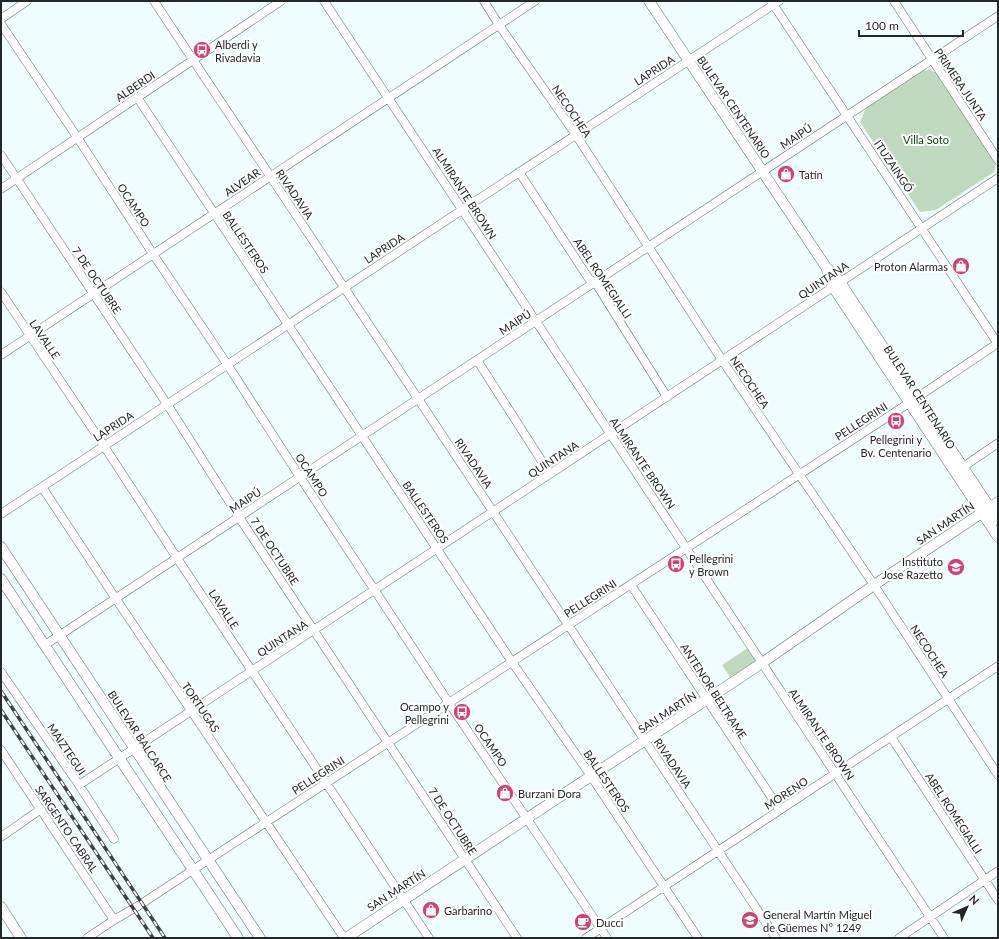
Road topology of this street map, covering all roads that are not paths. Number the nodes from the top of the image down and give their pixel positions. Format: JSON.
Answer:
{"nodes":[{"id":1,"x":27,"y":1,"type":"edge"},
{"id":2,"x":154,"y":1,"type":"edge"},
{"id":3,"x":281,"y":1,"type":"edge"},
{"id":4,"x":324,"y":1,"type":"edge"},
{"id":5,"x":484,"y":1,"type":"edge"},
{"id":6,"x":535,"y":1,"type":"edge"},
{"id":7,"x":649,"y":1,"type":"edge"},
{"id":8,"x":894,"y":1,"type":"edge"},
{"id":9,"x":774,"y":2,"type":"edge"},
{"id":10,"x":998,"y":16,"type":"edge"},
{"id":11,"x":1,"y":18,"type":"edge"},
{"id":12,"x":1,"y":24,"type":"edge"},
{"id":13,"x":499,"y":25,"type":"junction"},
{"id":14,"x":193,"y":60,"type":"junction"},
{"id":15,"x":689,"y":60,"type":"junction"},
{"id":16,"x":932,"y":60,"type":"junction"},
{"id":17,"x":137,"y":97,"type":"junction"},
{"id":18,"x":389,"y":98,"type":"junction"},
{"id":19,"x":847,"y":116,"type":"junction"},
{"id":20,"x":576,"y":135,"type":"junction"},
{"id":21,"x":77,"y":137,"type":"junction"},
{"id":22,"x":1,"y":155,"type":"edge"},
{"id":23,"x":998,"y":160,"type":"edge"},
{"id":24,"x":519,"y":172,"type":"junction"},
{"id":25,"x":762,"y":172,"type":"junction"},
{"id":26,"x":270,"y":177,"type":"junction"},
{"id":27,"x":16,"y":178,"type":"junction"},
{"id":28,"x":998,"y":178,"type":"edge"},
{"id":29,"x":1,"y":189,"type":"edge"},
{"id":30,"x":462,"y":210,"type":"junction"},
{"id":31,"x":214,"y":214,"type":"junction"},
{"id":32,"x":922,"y":228,"type":"junction"},
{"id":33,"x":648,"y":247,"type":"junction"},
{"id":34,"x":153,"y":254,"type":"junction"},
{"id":35,"x":594,"y":282,"type":"junction"},
{"id":36,"x":836,"y":284,"type":"junction"},
{"id":37,"x":344,"y":288,"type":"junction"},
{"id":38,"x":1,"y":292,"type":"edge"},
{"id":39,"x":93,"y":294,"type":"junction"},
{"id":40,"x":536,"y":321,"type":"junction"},
{"id":41,"x":288,"y":324,"type":"junction"},
{"id":42,"x":30,"y":336,"type":"junction"},
{"id":43,"x":998,"y":344,"type":"edge"},
{"id":44,"x":1,"y":355,"type":"edge"},
{"id":45,"x":477,"y":360,"type":"junction"},
{"id":46,"x":722,"y":360,"type":"junction"},
{"id":47,"x":227,"y":364,"type":"junction"},
{"id":48,"x":667,"y":396,"type":"junction"},
{"id":49,"x":418,"y":399,"type":"junction"},
{"id":50,"x":913,"y":400,"type":"junction"},
{"id":51,"x":167,"y":404,"type":"junction"},
{"id":52,"x":611,"y":434,"type":"junction"},
{"id":53,"x":362,"y":436,"type":"junction"},
{"id":54,"x":998,"y":443,"type":"edge"},
{"id":55,"x":104,"y":446,"type":"junction"},
{"id":56,"x":963,"y":468,"type":"junction"},
{"id":57,"x":550,"y":474,"type":"junction"},
{"id":58,"x":800,"y":475,"type":"junction"},
{"id":59,"x":300,"y":477,"type":"junction"},
{"id":60,"x":42,"y":487,"type":"junction"},
{"id":61,"x":990,"y":508,"type":"edge"},
{"id":62,"x":493,"y":512,"type":"junction"},
{"id":63,"x":1,"y":514,"type":"edge"},
{"id":64,"x":240,"y":517,"type":"junction"},
{"id":65,"x":998,"y":520,"type":"edge"},
{"id":66,"x":998,"y":537,"type":"edge"},
{"id":67,"x":1,"y":546,"type":"edge"},
{"id":68,"x":686,"y":548,"type":"junction"},
{"id":69,"x":437,"y":549,"type":"junction"},
{"id":70,"x":177,"y":558,"type":"junction"},
{"id":71,"x":1,"y":579,"type":"edge"},
{"id":72,"x":631,"y":585,"type":"junction"},
{"id":73,"x":874,"y":585,"type":"junction"},
{"id":74,"x":375,"y":590,"type":"junction"},
{"id":75,"x":116,"y":599,"type":"junction"},
{"id":76,"x":568,"y":625,"type":"junction"},
{"id":77,"x":314,"y":630,"type":"junction"},
{"id":78,"x":60,"y":636,"type":"junction"},
{"id":79,"x":45,"y":646,"type":"junction"},
{"id":80,"x":512,"y":662,"type":"junction"},
{"id":81,"x":762,"y":663,"type":"junction"},
{"id":82,"x":998,"y":666,"type":"edge"},
{"id":83,"x":252,"y":671,"type":"junction"},
{"id":84,"x":1,"y":672,"type":"edge"},
{"id":85,"x":948,"y":699,"type":"junction"},
{"id":86,"x":707,"y":700,"type":"junction"},
{"id":87,"x":450,"y":703,"type":"junction"},
{"id":88,"x":191,"y":711,"type":"junction"},
{"id":89,"x":891,"y":737,"type":"junction"},
{"id":90,"x":645,"y":741,"type":"junction"},
{"id":91,"x":388,"y":743,"type":"junction"},
{"id":92,"x":134,"y":749,"type":"junction"},
{"id":93,"x":1,"y":750,"type":"edge"},
{"id":94,"x":119,"y":759,"type":"junction"},
{"id":95,"x":835,"y":774,"type":"junction"},
{"id":96,"x":998,"y":775,"type":"edge"},
{"id":97,"x":591,"y":776,"type":"junction"},
{"id":98,"x":326,"y":783,"type":"junction"},
{"id":99,"x":79,"y":786,"type":"junction"},
{"id":100,"x":41,"y":810,"type":"junction"},
{"id":101,"x":780,"y":810,"type":"junction"},
{"id":102,"x":527,"y":818,"type":"junction"},
{"id":103,"x":266,"y":822,"type":"junction"},
{"id":104,"x":1,"y":837,"type":"edge"},
{"id":105,"x":114,"y":839,"type":"dead end"},
{"id":106,"x":718,"y":851,"type":"junction"},
{"id":107,"x":465,"y":859,"type":"junction"},
{"id":108,"x":208,"y":860,"type":"junction"},
{"id":109,"x":193,"y":870,"type":"junction"},
{"id":110,"x":998,"y":871,"type":"edge"},
{"id":111,"x":985,"y":880,"type":"junction"},
{"id":112,"x":664,"y":887,"type":"junction"},
{"id":113,"x":404,"y":900,"type":"junction"},
{"id":114,"x":998,"y":900,"type":"edge"},
{"id":115,"x":1,"y":907,"type":"edge"},
{"id":116,"x":930,"y":917,"type":"junction"},
{"id":117,"x":114,"y":920,"type":"junction"},
{"id":118,"x":601,"y":929,"type":"junction"},
{"id":119,"x":21,"y":938,"type":"edge"},
{"id":120,"x":87,"y":938,"type":"edge"},
{"id":121,"x":238,"y":938,"type":"edge"},
{"id":122,"x":260,"y":938,"type":"edge"},
{"id":123,"x":345,"y":938,"type":"edge"},
{"id":124,"x":429,"y":938,"type":"edge"},
{"id":125,"x":517,"y":938,"type":"edge"},
{"id":126,"x":586,"y":938,"type":"edge"},
{"id":127,"x":607,"y":938,"type":"edge"},
{"id":128,"x":698,"y":938,"type":"edge"},
{"id":129,"x":776,"y":938,"type":"edge"},
{"id":130,"x":899,"y":938,"type":"edge"},
{"id":131,"x":944,"y":938,"type":"edge"}],
"edges":[{"from":1,"to":11,"type":"street"},
{"from":2,"to":14,"type":"street","name":"RIVADAVIA"},
{"from":3,"to":14,"type":"street","name":"ALBERDI"},
{"from":4,"to":18,"type":"street","name":"ALMIRANTE BROWN"},
{"from":5,"to":13,"type":"street","name":"NECOCHEA"},
{"from":6,"to":13,"type":"street","name":"ALVEAR"},
{"from":7,"to":15,"type":"main road","name":"BULEVAR CENTENARIO"},
{"from":8,"to":16,"type":"street","name":"PRIMERA JUNTA"},
{"from":9,"to":15,"type":"street","name":"LAPRIDA"},
{"from":9,"to":19,"type":"street","name":"ITUZAINGÓ"},
{"from":10,"to":16,"type":"street","name":"MAIPÚ"},
{"from":12,"to":21,"type":"street","name":"OCAMPO"},
{"from":13,"to":18,"type":"street","name":"ALVEAR"},
{"from":13,"to":20,"type":"street","name":"NECOCHEA"},
{"from":14,"to":17,"type":"street","name":"ALBERDI"},
{"from":14,"to":26,"type":"street","name":"RIVADAVIA"},
{"from":15,"to":20,"type":"street","name":"LAPRIDA"},
{"from":15,"to":25,"type":"main road","name":"BULEVAR CENTENARIO"},
{"from":16,"to":19,"type":"street","name":"MAIPÚ"},
{"from":16,"to":23,"type":"street","name":"PRIMERA JUNTA"},
{"from":17,"to":21,"type":"street","name":"ALBERDI"},
{"from":17,"to":31,"type":"street","name":"BALLESTEROS"},
{"from":18,"to":26,"type":"street","name":"ALVEAR"},
{"from":18,"to":30,"type":"street","name":"ALMIRANTE BROWN"},
{"from":19,"to":25,"type":"street","name":"MAIPÚ"},
{"from":19,"to":32,"type":"street","name":"ITUZAINGÓ"},
{"from":20,"to":24,"type":"street","name":"LAPRIDA"},
{"from":20,"to":33,"type":"street","name":"NECOCHEA"},
{"from":21,"to":27,"type":"street","name":"ALBERDI"},
{"from":21,"to":34,"type":"street","name":"OCAMPO"},
{"from":22,"to":27,"type":"street","name":"7 DE OCTUBRE"},
{"from":24,"to":30,"type":"street","name":"LAPRIDA"},
{"from":24,"to":35,"type":"street","name":"ABEL ROMEGIALLI"},
{"from":25,"to":33,"type":"street","name":"MAIPÚ"},
{"from":25,"to":36,"type":"main road","name":"BULEVAR CENTENARIO"},
{"from":26,"to":31,"type":"street","name":"ALVEAR"},
{"from":26,"to":37,"type":"street","name":"RIVADAVIA"},
{"from":27,"to":29,"type":"street","name":"ALBERDI"},
{"from":27,"to":39,"type":"street","name":"7 DE OCTUBRE"},
{"from":28,"to":32,"type":"street","name":"QUINTANA"},
{"from":30,"to":37,"type":"street","name":"LAPRIDA"},
{"from":30,"to":40,"type":"street","name":"ALMIRANTE BROWN"},
{"from":31,"to":34,"type":"street","name":"ALVEAR"},
{"from":31,"to":41,"type":"street","name":"BALLESTEROS"},
{"from":32,"to":36,"type":"street","name":"QUINTANA"},
{"from":32,"to":43,"type":"street","name":"ITUZAINGÓ"},
{"from":33,"to":35,"type":"street","name":"MAIPÚ"},
{"from":33,"to":46,"type":"street","name":"NECOCHEA"},
{"from":34,"to":39,"type":"street","name":"ALVEAR"},
{"from":34,"to":47,"type":"street","name":"OCAMPO"},
{"from":35,"to":40,"type":"street","name":"MAIPÚ"},
{"from":35,"to":48,"type":"street","name":"ABEL ROMEGIALLI"},
{"from":36,"to":46,"type":"street","name":"QUINTANA"},
{"from":36,"to":50,"type":"main road","name":"BULEVAR CENTENARIO"},
{"from":37,"to":41,"type":"street","name":"LAPRIDA"},
{"from":37,"to":49,"type":"street","name":"RIVADAVIA"},
{"from":38,"to":42,"type":"street","name":"LAVALLE"},
{"from":39,"to":42,"type":"street","name":"ALVEAR"},
{"from":39,"to":51,"type":"street","name":"7 DE OCTUBRE"},
{"from":40,"to":45,"type":"street","name":"MAIPÚ"},
{"from":40,"to":52,"type":"street","name":"ALMIRANTE BROWN"},
{"from":41,"to":47,"type":"street","name":"LAPRIDA"},
{"from":41,"to":53,"type":"street","name":"BALLESTEROS"},
{"from":42,"to":44,"type":"street","name":"ALVEAR"},
{"from":42,"to":55,"type":"street","name":"LAVALLE"},
{"from":43,"to":50,"type":"street","name":"PELLEGRINI"},
{"from":45,"to":49,"type":"street","name":"MAIPÚ"},
{"from":45,"to":57,"type":"street"},
{"from":46,"to":48,"type":"street","name":"QUINTANA"},
{"from":46,"to":58,"type":"street","name":"NECOCHEA"},
{"from":47,"to":51,"type":"street","name":"LAPRIDA"},
{"from":47,"to":59,"type":"street","name":"OCAMPO"},
{"from":48,"to":52,"type":"street","name":"QUINTANA"},
{"from":49,"to":53,"type":"street","name":"MAIPÚ"},
{"from":49,"to":62,"type":"street","name":"RIVADAVIA"},
{"from":50,"to":56,"type":"main road","name":"BULEVAR CENTENARIO"},
{"from":50,"to":58,"type":"street","name":"PELLEGRINI"},
{"from":50,"to":61,"type":"main road","name":"BULEVAR CENTENARIO"},
{"from":51,"to":55,"type":"street","name":"LAPRIDA"},
{"from":51,"to":64,"type":"street","name":"7 DE OCTUBRE"},
{"from":52,"to":57,"type":"street","name":"QUINTANA"},
{"from":52,"to":68,"type":"street","name":"ALMIRANTE BROWN"},
{"from":53,"to":59,"type":"street","name":"MAIPÚ"},
{"from":53,"to":69,"type":"street","name":"BALLESTEROS"},
{"from":54,"to":56,"type":"street"},
{"from":55,"to":60,"type":"street","name":"LAPRIDA"},
{"from":55,"to":70,"type":"street","name":"LAVALLE"},
{"from":56,"to":61,"type":"main road","name":"BULEVAR CENTENARIO"},
{"from":57,"to":62,"type":"street","name":"QUINTANA"},
{"from":58,"to":68,"type":"street","name":"PELLEGRINI"},
{"from":58,"to":73,"type":"street","name":"NECOCHEA"},
{"from":59,"to":64,"type":"street","name":"MAIPÚ"},
{"from":59,"to":74,"type":"street","name":"OCAMPO"},
{"from":60,"to":63,"type":"street","name":"LAPRIDA"},
{"from":60,"to":75,"type":"street","name":"TORTUGAS"},
{"from":61,"to":65,"type":"main road","name":"BULEVAR CENTENARIO"},
{"from":61,"to":66,"type":"main road","name":"BULEVAR CENTENARIO"},
{"from":61,"to":73,"type":"main road","name":"SAN MARTÍN"},
{"from":62,"to":69,"type":"street","name":"QUINTANA"},
{"from":62,"to":76,"type":"street","name":"RIVADAVIA"},
{"from":64,"to":70,"type":"street","name":"MAIPÚ"},
{"from":64,"to":77,"type":"street","name":"7 DE OCTUBRE"},
{"from":67,"to":78,"type":"main road","name":"BULEVAR BALCARCE"},
{"from":68,"to":72,"type":"street","name":"PELLEGRINI"},
{"from":68,"to":81,"type":"street","name":"ALMIRANTE BROWN"},
{"from":69,"to":74,"type":"street","name":"QUINTANA"},
{"from":69,"to":80,"type":"street","name":"BALLESTEROS"},
{"from":70,"to":75,"type":"street","name":"MAIPÚ"},
{"from":70,"to":83,"type":"street","name":"LAVALLE"},
{"from":71,"to":79,"type":"main road"},
{"from":72,"to":76,"type":"street","name":"PELLEGRINI"},
{"from":72,"to":86,"type":"street","name":"ANTENOR BELTRAME"},
{"from":73,"to":81,"type":"main road","name":"SAN MARTÍN"},
{"from":73,"to":85,"type":"street","name":"NECOCHEA"},
{"from":74,"to":77,"type":"street","name":"QUINTANA"},
{"from":74,"to":87,"type":"street","name":"OCAMPO"},
{"from":75,"to":78,"type":"street","name":"MAIPÚ"},
{"from":75,"to":88,"type":"street","name":"TORTUGAS"},
{"from":76,"to":80,"type":"street","name":"PELLEGRINI"},
{"from":76,"to":90,"type":"street","name":"RIVADAVIA"},
{"from":77,"to":83,"type":"street","name":"QUINTANA"},
{"from":77,"to":91,"type":"street","name":"7 DE OCTUBRE"},
{"from":78,"to":79,"type":"street","name":"MAIPÚ"},
{"from":78,"to":92,"type":"main road","name":"BULEVAR BALCARCE"},
{"from":79,"to":94,"type":"main road"},
{"from":80,"to":87,"type":"street","name":"PELLEGRINI"},
{"from":80,"to":97,"type":"street","name":"BALLESTEROS"},
{"from":81,"to":86,"type":"main road","name":"SAN MARTÍN"},
{"from":81,"to":95,"type":"street","name":"ALMIRANTE BROWN"},
{"from":82,"to":85,"type":"street","name":"MORENO"},
{"from":83,"to":88,"type":"street","name":"QUINTANA"},
{"from":83,"to":98,"type":"street","name":"LAVALLE"},
{"from":84,"to":99,"type":"street","name":"MAIZTEGUI"},
{"from":85,"to":89,"type":"street","name":"MORENO"},
{"from":85,"to":96,"type":"street","name":"NECOCHEA"},
{"from":86,"to":90,"type":"main road","name":"SAN MARTÍN"},
{"from":86,"to":101,"type":"street","name":"ANTENOR BELTRAME"},
{"from":87,"to":91,"type":"street","name":"PELLEGRINI"},
{"from":87,"to":102,"type":"street","name":"OCAMPO"},
{"from":88,"to":92,"type":"street","name":"QUINTANA"},
{"from":88,"to":103,"type":"street","name":"TORTUGAS"},
{"from":89,"to":95,"type":"street","name":"MORENO"},
{"from":89,"to":111,"type":"street","name":"ABEL ROMEGIALLI"},
{"from":90,"to":97,"type":"main road","name":"SAN MARTÍN"},
{"from":90,"to":106,"type":"street","name":"RIVADAVIA"},
{"from":91,"to":98,"type":"street","name":"PELLEGRINI"},
{"from":91,"to":107,"type":"street","name":"7 DE OCTUBRE"},
{"from":92,"to":94,"type":"street","name":"QUINTANA"},
{"from":92,"to":108,"type":"main road","name":"BULEVAR BALCARCE"},
{"from":93,"to":100,"type":"street","name":"SARGENTO CABRAL"},
{"from":94,"to":99,"type":"street","name":"QUINTANA"},
{"from":94,"to":109,"type":"main road"},
{"from":95,"to":101,"type":"street","name":"MORENO"},
{"from":95,"to":116,"type":"street","name":"ALMIRANTE BROWN"},
{"from":97,"to":102,"type":"main road","name":"SAN MARTÍN"},
{"from":97,"to":112,"type":"street","name":"BALLESTEROS"},
{"from":98,"to":103,"type":"street","name":"PELLEGRINI"},
{"from":98,"to":113,"type":"street","name":"LAVALLE"},
{"from":99,"to":105,"type":"street","name":"MAIZTEGUI"},
{"from":100,"to":104,"type":"street"},
{"from":100,"to":117,"type":"street","name":"SARGENTO CABRAL"},
{"from":101,"to":106,"type":"street","name":"MORENO"},
{"from":102,"to":107,"type":"main road","name":"SAN MARTÍN"},
{"from":102,"to":118,"type":"street","name":"OCAMPO"},
{"from":103,"to":108,"type":"street","name":"PELLEGRINI"},
{"from":103,"to":123,"type":"street","name":"TORTUGAS"},
{"from":106,"to":112,"type":"street","name":"MORENO"},
{"from":106,"to":129,"type":"street","name":"RIVADAVIA"},
{"from":107,"to":113,"type":"main road","name":"SAN MARTÍN"},
{"from":107,"to":125,"type":"street","name":"7 DE OCTUBRE"},
{"from":108,"to":109,"type":"street","name":"PELLEGRINI"},
{"from":108,"to":122,"type":"main road","name":"BULEVAR BALCARCE"},
{"from":109,"to":117,"type":"street","name":"PELLEGRINI"},
{"from":109,"to":121,"type":"main road"},
{"from":110,"to":111,"type":"street"},
{"from":111,"to":114,"type":"street","name":"ABEL ROMEGIALLI"},
{"from":111,"to":116,"type":"street"},
{"from":112,"to":118,"type":"street","name":"MORENO"},
{"from":112,"to":128,"type":"street","name":"BALLESTEROS"},
{"from":113,"to":123,"type":"main road","name":"SAN MARTÍN"},
{"from":113,"to":124,"type":"street","name":"LAVALLE"},
{"from":115,"to":119,"type":"main road"},
{"from":116,"to":130,"type":"street"},
{"from":116,"to":131,"type":"street","name":"ALMIRANTE BROWN"},
{"from":117,"to":120,"type":"street","name":"PELLEGRINI"},
{"from":118,"to":126,"type":"street","name":"MORENO"},
{"from":118,"to":127,"type":"street","name":"OCAMPO"}]}
